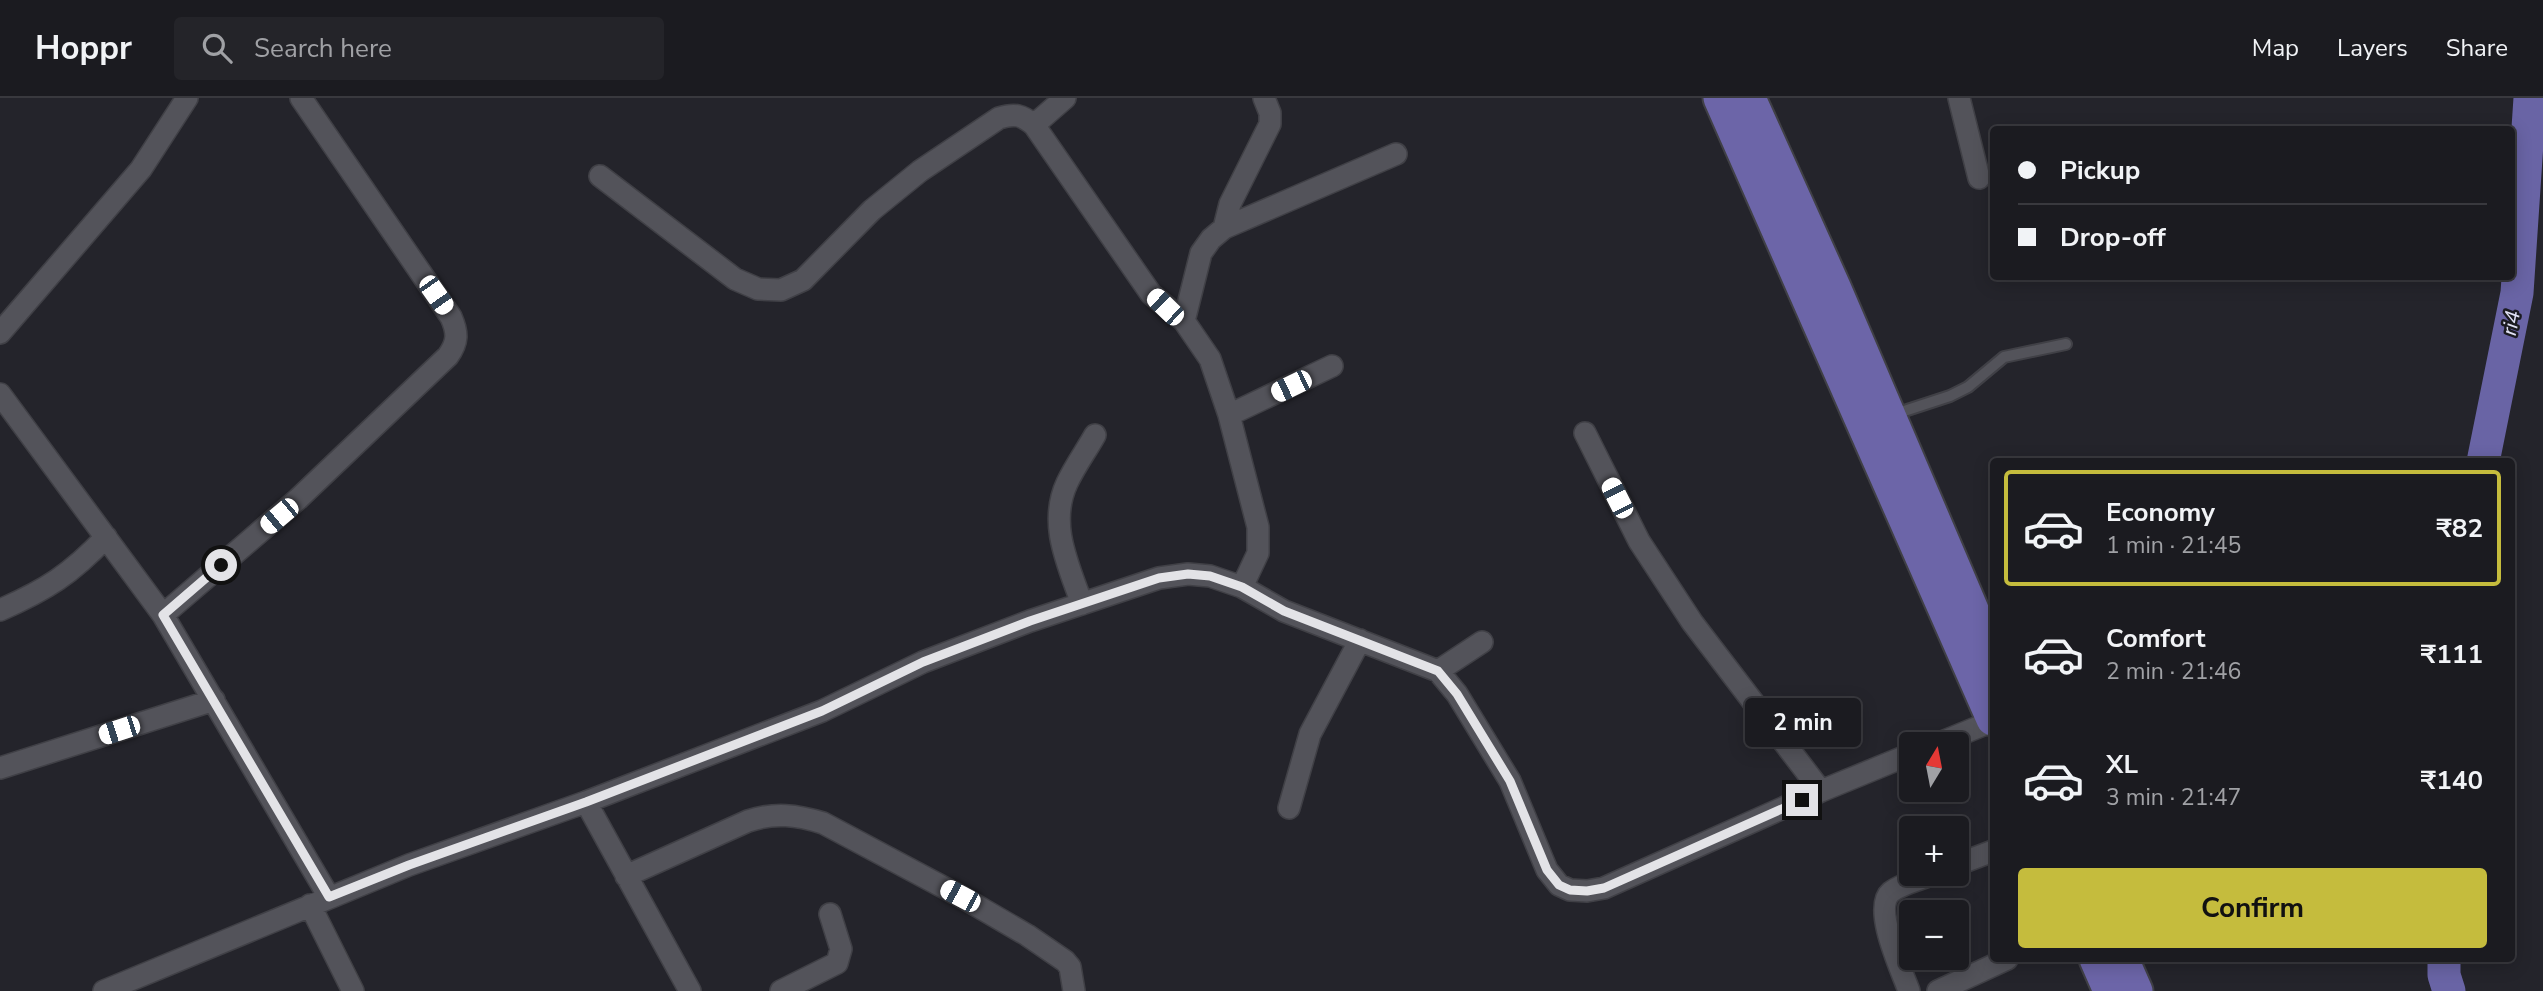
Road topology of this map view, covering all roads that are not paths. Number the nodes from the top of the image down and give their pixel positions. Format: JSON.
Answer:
{"nodes":[{"id":1,"x":187,"y":98,"type":"edge"},
{"id":2,"x":301,"y":98,"type":"edge"},
{"id":3,"x":1065,"y":98,"type":"edge"},
{"id":4,"x":1264,"y":98,"type":"edge"},
{"id":5,"x":1720,"y":98,"type":"edge"},
{"id":6,"x":1749,"y":98,"type":"edge"},
{"id":7,"x":1959,"y":98,"type":"edge"},
{"id":8,"x":1034,"y":125,"type":"junction"},
{"id":9,"x":1396,"y":154,"type":"dead end"},
{"id":10,"x":600,"y":176,"type":"dead end"},
{"id":11,"x":1979,"y":178,"type":"dead end"},
{"id":12,"x":1224,"y":228,"type":"junction"},
{"id":13,"x":1184,"y":321,"type":"junction"},
{"id":14,"x":0,"y":333,"type":"edge"},
{"id":15,"x":2066,"y":344,"type":"dead end"},
{"id":16,"x":1332,"y":366,"type":"dead end"},
{"id":17,"x":0,"y":394,"type":"edge"},
{"id":18,"x":1229,"y":415,"type":"junction"},
{"id":19,"x":1889,"y":415,"type":"junction"},
{"id":20,"x":1585,"y":433,"type":"dead end"},
{"id":21,"x":1095,"y":435,"type":"dead end"},
{"id":22,"x":106,"y":537,"type":"junction"},
{"id":23,"x":1242,"y":587,"type":"junction"},
{"id":24,"x":1082,"y":604,"type":"junction"},
{"id":25,"x":0,"y":610,"type":"edge"},
{"id":26,"x":163,"y":615,"type":"junction"},
{"id":27,"x":1360,"y":640,"type":"junction"},
{"id":28,"x":1482,"y":642,"type":"dead end"},
{"id":29,"x":1990,"y":652,"type":"edge"},
{"id":30,"x":1438,"y":671,"type":"junction"},
{"id":31,"x":214,"y":700,"type":"junction"},
{"id":32,"x":1990,"y":713,"type":"edge"},
{"id":33,"x":1990,"y":721,"type":"edge"},
{"id":34,"x":1965,"y":732,"type":"edge"},
{"id":35,"x":1899,"y":759,"type":"edge"},
{"id":36,"x":0,"y":768,"type":"edge"},
{"id":37,"x":1821,"y":791,"type":"junction"},
{"id":38,"x":586,"y":802,"type":"junction"},
{"id":39,"x":1289,"y":808,"type":"dead end"},
{"id":40,"x":1990,"y":852,"type":"edge"},
{"id":41,"x":1969,"y":860,"type":"edge"},
{"id":42,"x":626,"y":876,"type":"junction"},
{"id":43,"x":1903,"y":886,"type":"edge"},
{"id":44,"x":320,"y":901,"type":"junction"},
{"id":45,"x":830,"y":914,"type":"dead end"},
{"id":46,"x":2001,"y":962,"type":"edge"},
{"id":47,"x":2097,"y":962,"type":"edge"},
{"id":48,"x":2123,"y":962,"type":"edge"},
{"id":49,"x":104,"y":991,"type":"edge"},
{"id":50,"x":353,"y":991,"type":"edge"},
{"id":51,"x":690,"y":991,"type":"edge"},
{"id":52,"x":781,"y":991,"type":"edge"},
{"id":53,"x":1074,"y":991,"type":"edge"},
{"id":54,"x":1909,"y":991,"type":"edge"},
{"id":55,"x":1938,"y":991,"type":"edge"},
{"id":56,"x":2110,"y":991,"type":"edge"},
{"id":57,"x":2136,"y":991,"type":"edge"}],
"edges":[{"from":1,"to":14,"type":"street"},
{"from":2,"to":26,"type":"street"},
{"from":3,"to":8,"type":"street"},
{"from":4,"to":12,"type":"street"},
{"from":5,"to":32,"type":"main road"},
{"from":6,"to":19,"type":"main road"},
{"from":7,"to":11,"type":"street"},
{"from":8,"to":10,"type":"street"},
{"from":8,"to":13,"type":"street"},
{"from":9,"to":12,"type":"street"},
{"from":12,"to":13,"type":"street"},
{"from":13,"to":18,"type":"street"},
{"from":15,"to":19,"type":"lane"},
{"from":16,"to":18,"type":"street"},
{"from":17,"to":22,"type":"street"},
{"from":18,"to":23,"type":"street"},
{"from":19,"to":29,"type":"main road"},
{"from":20,"to":37,"type":"street"},
{"from":21,"to":24,"type":"street"},
{"from":22,"to":25,"type":"street"},
{"from":22,"to":26,"type":"street"},
{"from":23,"to":24,"type":"street"},
{"from":23,"to":27,"type":"street"},
{"from":24,"to":38,"type":"street"},
{"from":26,"to":31,"type":"street"},
{"from":27,"to":30,"type":"street"},
{"from":27,"to":39,"type":"street"},
{"from":28,"to":30,"type":"street"},
{"from":30,"to":37,"type":"street"},
{"from":31,"to":36,"type":"street"},
{"from":31,"to":44,"type":"street"},
{"from":33,"to":34,"type":"street"},
{"from":35,"to":37,"type":"street"},
{"from":38,"to":42,"type":"street"},
{"from":38,"to":44,"type":"street"},
{"from":40,"to":41,"type":"street"},
{"from":42,"to":51,"type":"street"},
{"from":42,"to":53,"type":"street"},
{"from":43,"to":54,"type":"street"},
{"from":44,"to":49,"type":"street"},
{"from":44,"to":50,"type":"street"},
{"from":45,"to":52,"type":"street"},
{"from":46,"to":55,"type":"street"},
{"from":47,"to":56,"type":"main road"},
{"from":48,"to":57,"type":"main road"}]}
